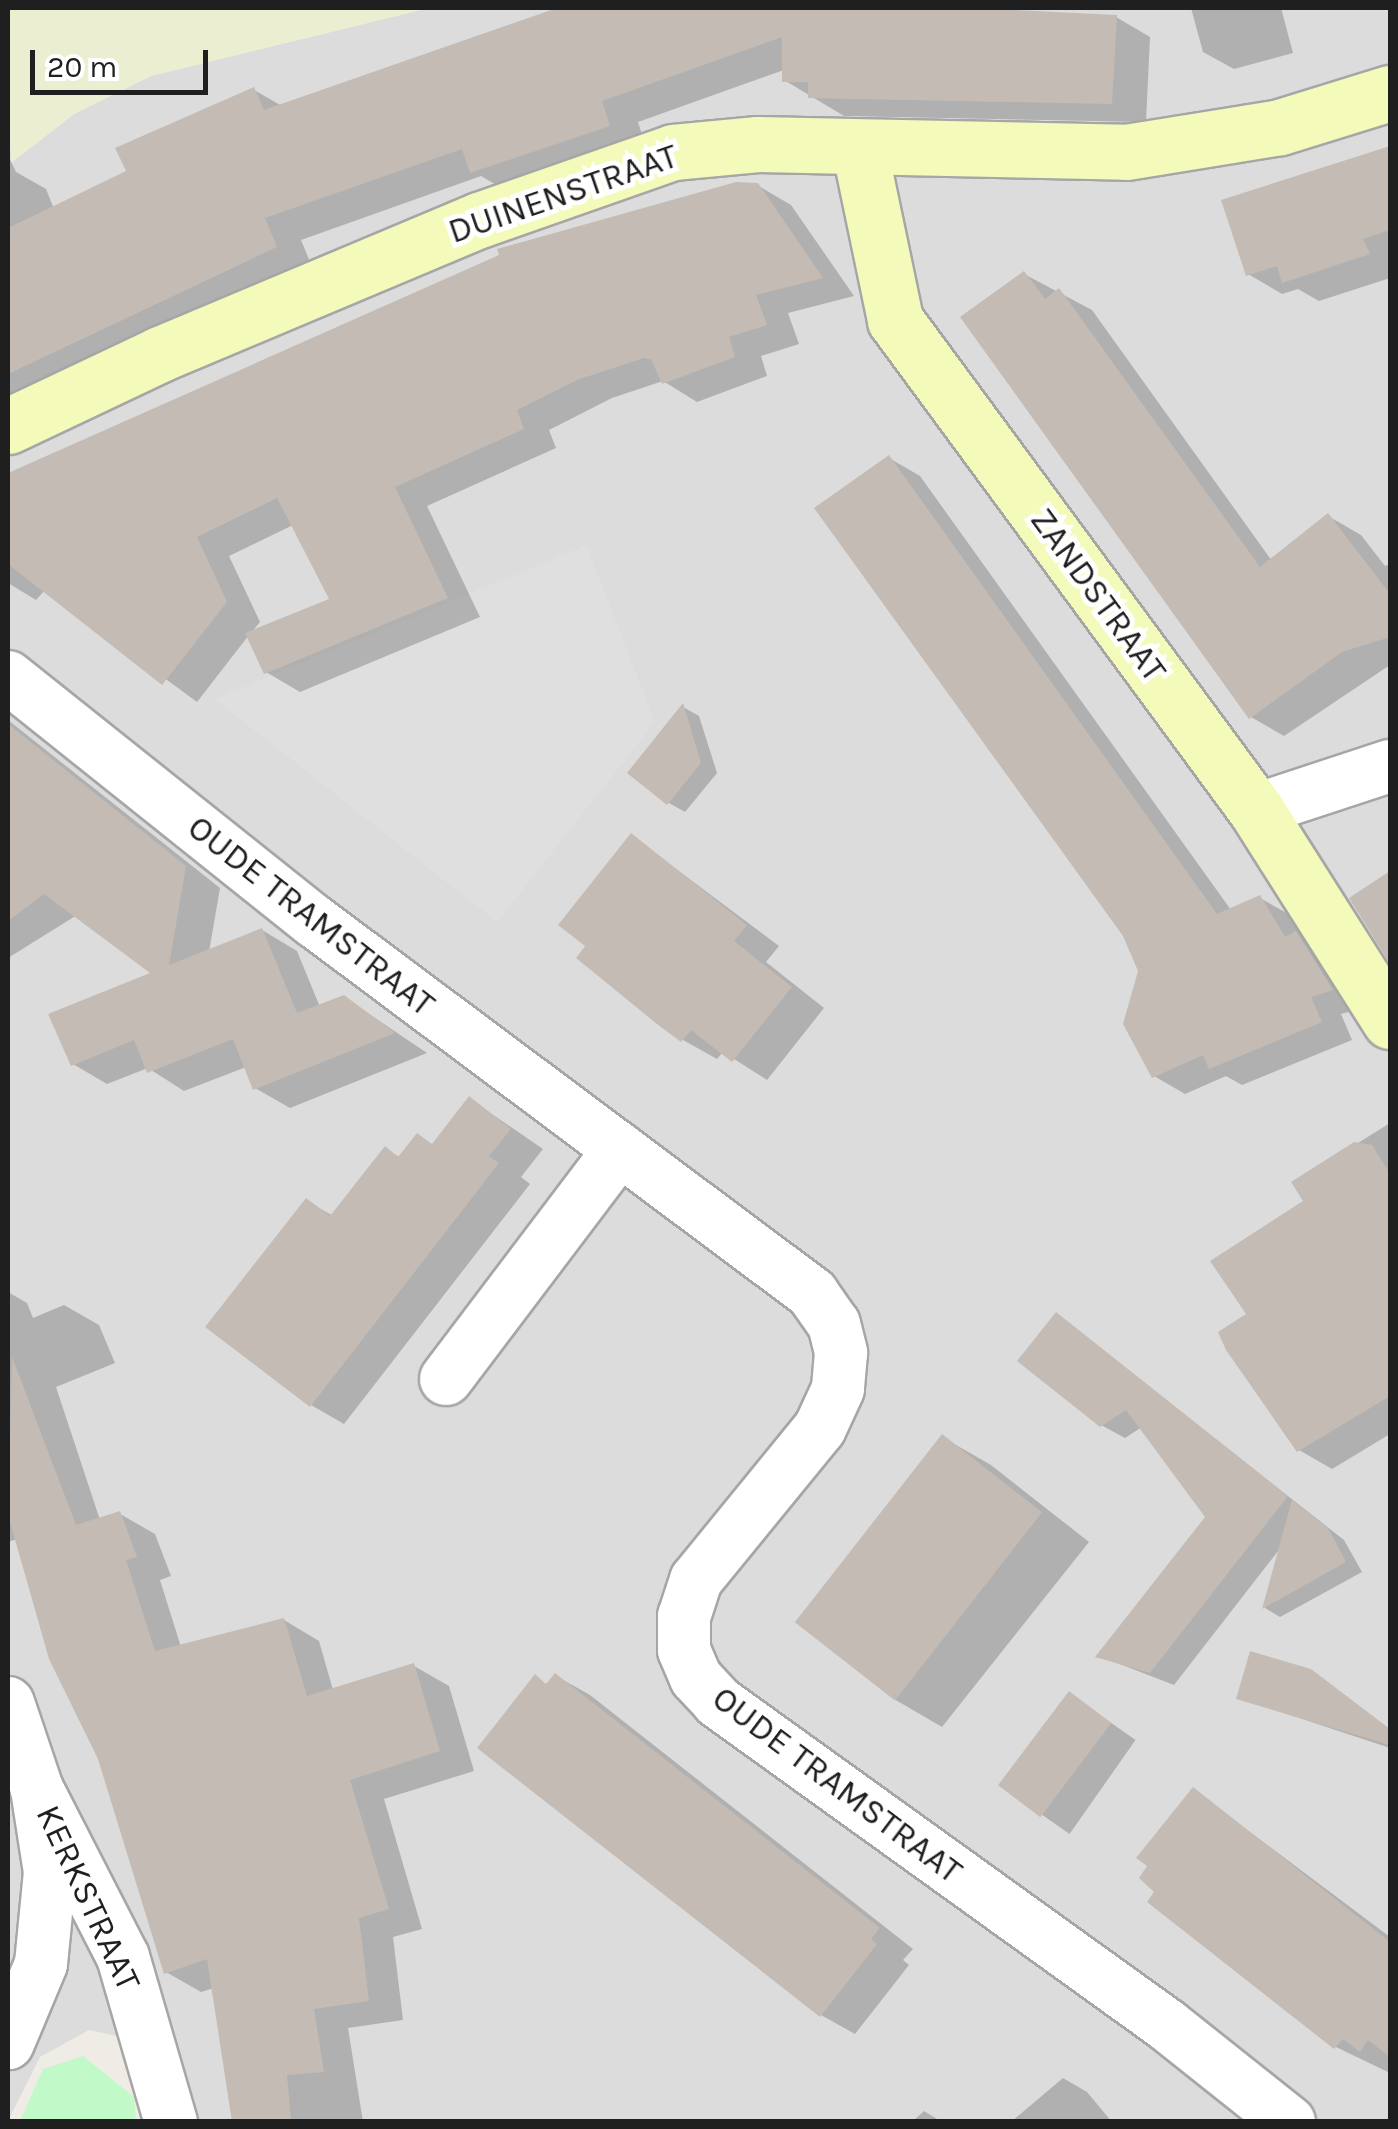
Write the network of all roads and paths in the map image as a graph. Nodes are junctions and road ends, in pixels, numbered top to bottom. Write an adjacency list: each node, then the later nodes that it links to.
1 (1390, 93): 2 (street, DUINENSTRAAT)
2 (859, 147): 3 (street, DUINENSTRAAT); 6 (street, ZANDSTRAAT)
3 (8, 426)
4 (8, 677): 8 (street, OUDE TRAMSTRAAT)
5 (1390, 766): 6 (street)
6 (1256, 810): 7 (street, ZANDSTRAAT)
7 (1390, 1021)
8 (620, 1149): 9 (street); 14 (street, OUDE TRAMSTRAAT)
9 (446, 1379)
10 (8, 1703): 11 (street)
11 (38, 1789): 12 (street); 13 (street, KERKSTRAAT)
12 (8, 2042)
13 (171, 2122)
14 (1289, 2122)

